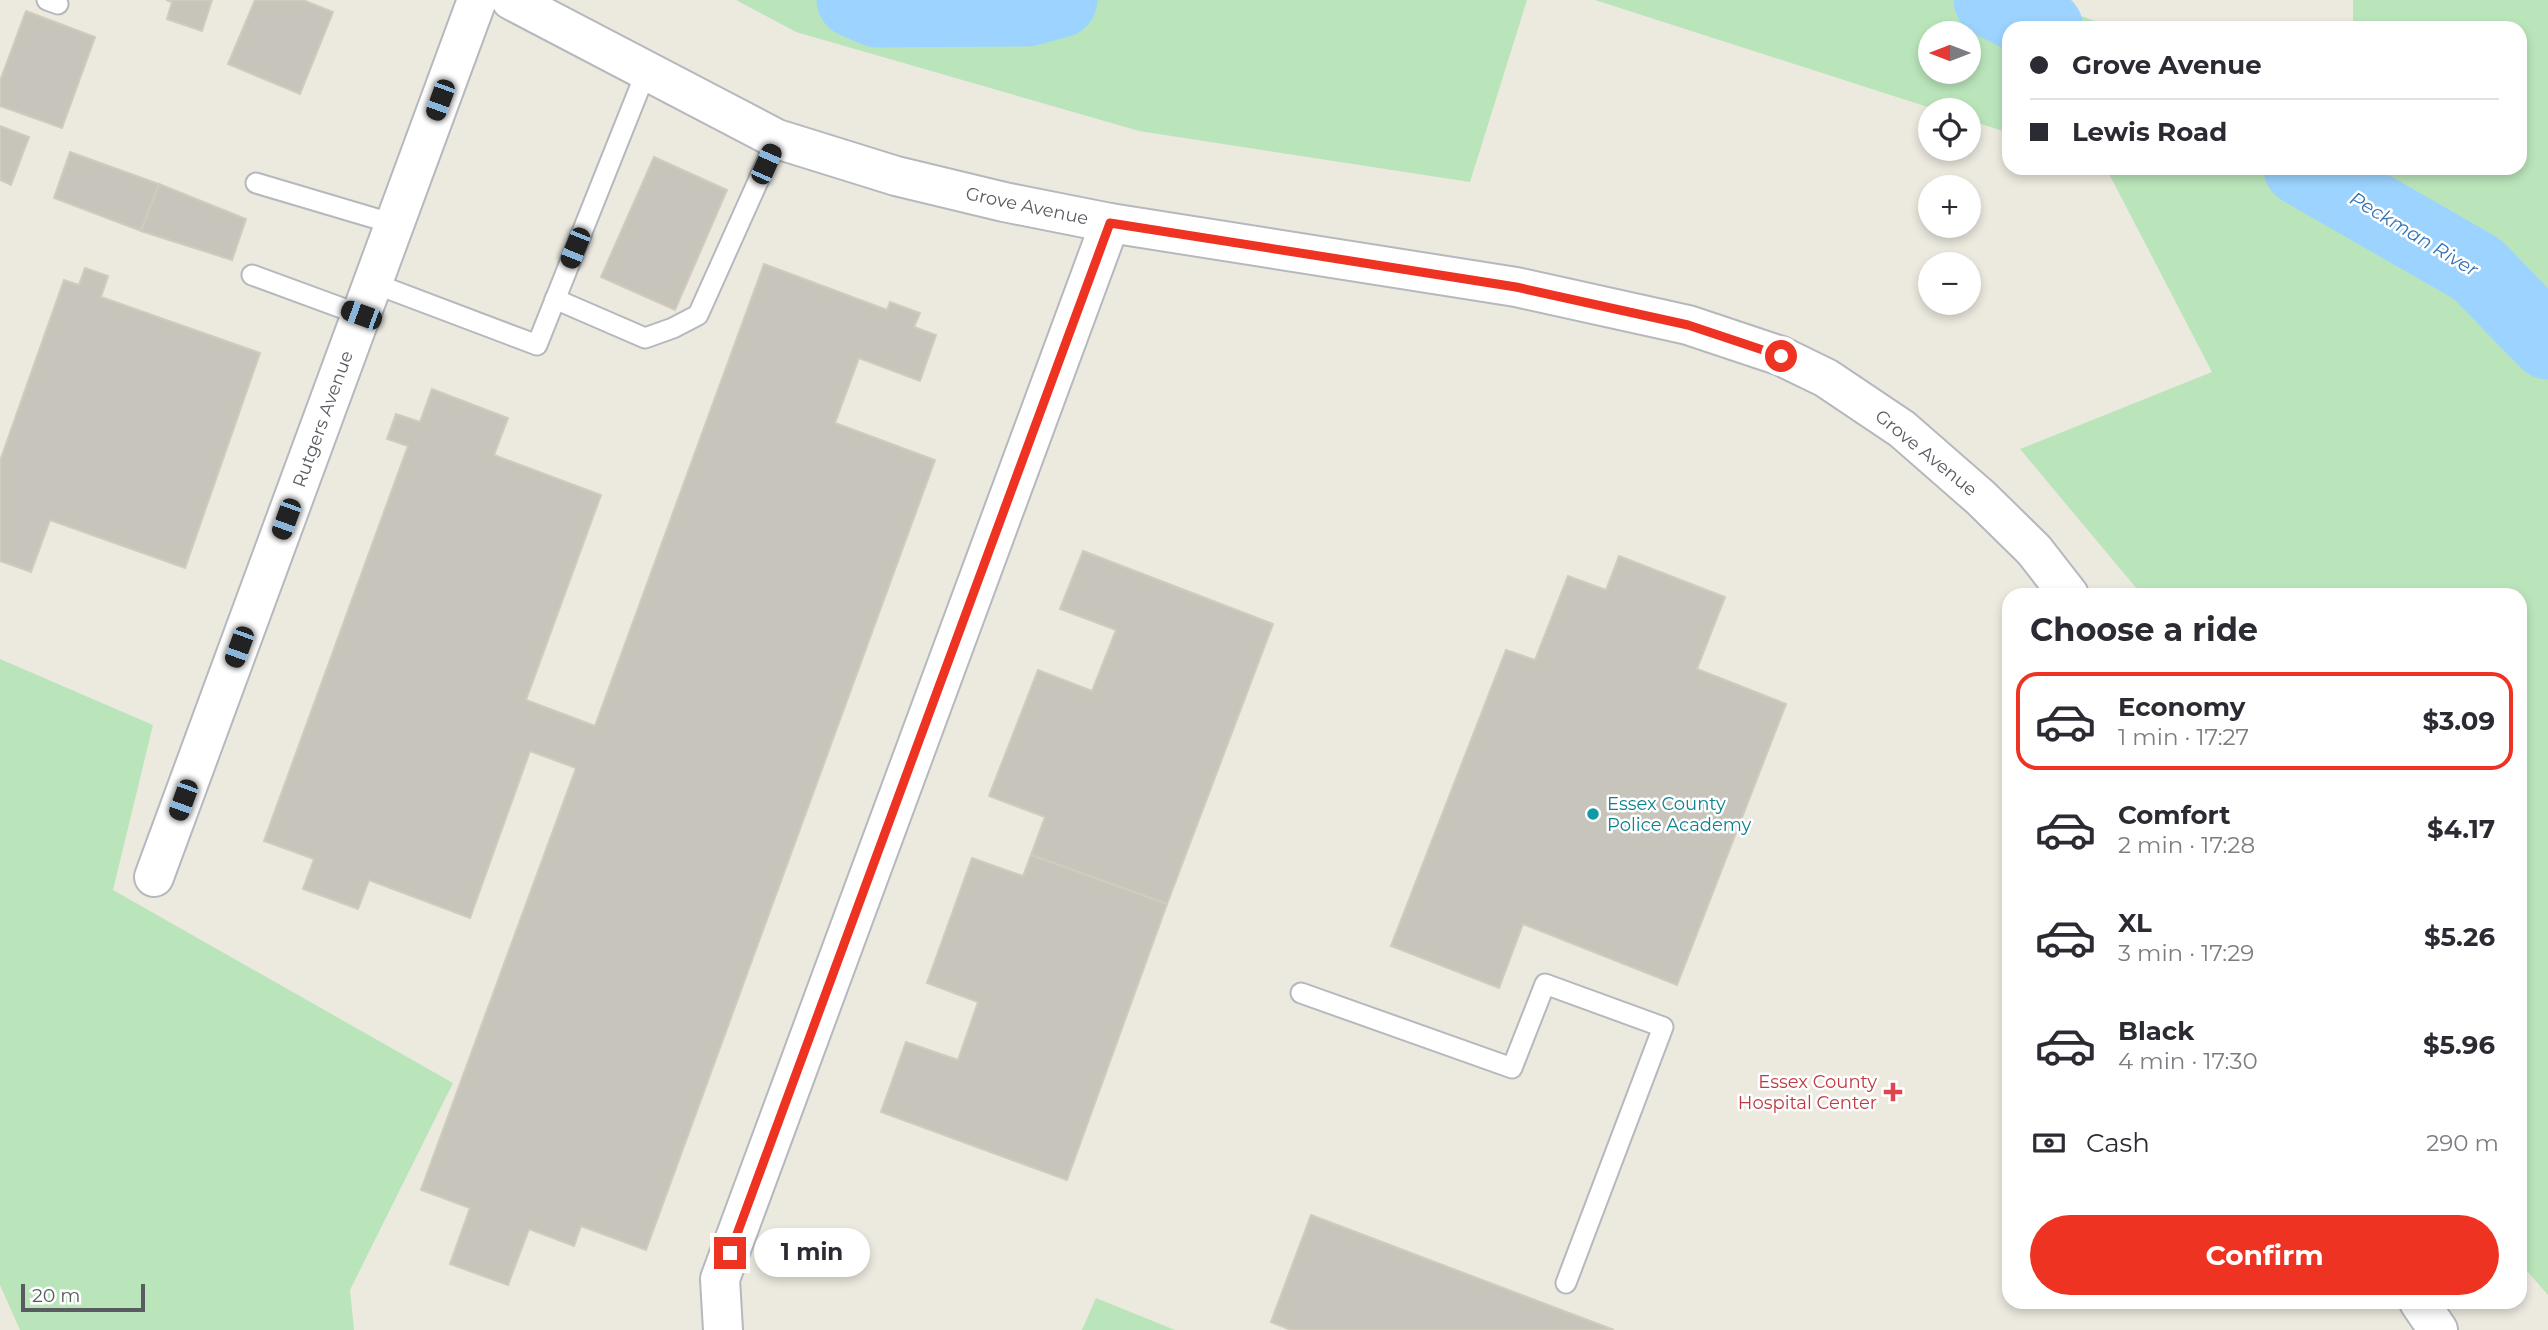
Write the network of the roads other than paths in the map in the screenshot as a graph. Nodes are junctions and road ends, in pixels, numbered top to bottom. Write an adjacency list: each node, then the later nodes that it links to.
1 (477, 0): 7 (street, Rutgers Avenue)
2 (512, 0): 3 (street, Grove Avenue)
3 (646, 72): 4 (street, Grove Avenue); 10 (lane)
4 (777, 139): 6 (street, Grove Avenue); 10 (lane)
5 (256, 183): 7 (lane)
6 (1110, 223): 11 (street, Grove Avenue); 16 (street)
7 (394, 225): 9 (street, Rutgers Avenue)
8 (252, 275): 9 (lane)
9 (367, 299): 10 (lane); 12 (street, Rutgers Avenue)
10 (555, 299)
11 (2063, 588)
12 (155, 877)
13 (1301, 993): 14 (lane)
14 (1566, 1283)
15 (2424, 1309): 17 (street)
16 (723, 1330)
17 (2438, 1330)

